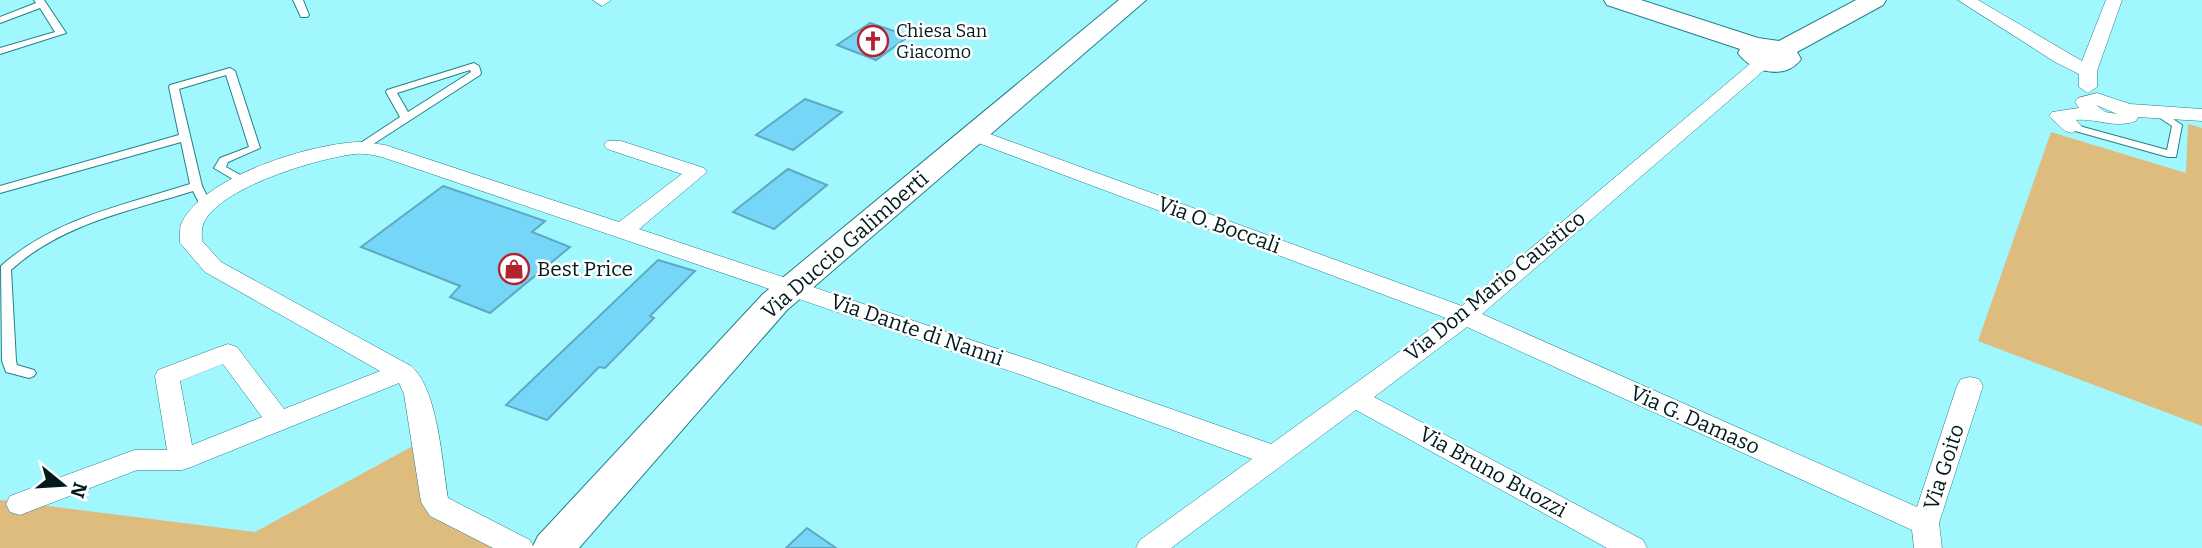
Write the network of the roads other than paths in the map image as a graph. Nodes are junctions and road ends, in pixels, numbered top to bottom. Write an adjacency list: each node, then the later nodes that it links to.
1 (298, 0): 9 (lane)
2 (1134, 0): 19 (street, Via Duccio Galimberti)
3 (1589, 0): 12 (street)
4 (1616, 0): 12 (street)
5 (1874, 0): 12 (street, Via Don Mario Caustico)
6 (1966, 0): 13 (street)
7 (2114, 0): 13 (street)
8 (40, 2): 10 (lane); 11 (lane)
9 (304, 15)
10 (0, 19)
11 (0, 51)
12 (1763, 53): 28 (street, Via Don Mario Caustico)
13 (2088, 71): 14 (street)
14 (2090, 106): 15 (street); 18 (street)
15 (2158, 112): 16 (street); 18 (lane)
16 (2202, 115)
17 (406, 118): 17 (lane, Via Dante di Nanni); 22 (lane, Via Dante di Nanni)
18 (2072, 127)
19 (972, 134): 27 (street, Via Duccio Galimberti); 28 (street, Via O. Boccali)
20 (185, 137): 23 (lane); 24 (lane); 25 (lane)
21 (614, 145): 26 (street)
22 (360, 148): 23 (street, Via Dante di Nanni); 26 (street, Via Dante di Nanni)
23 (245, 182): 25 (street, Via Dante di Nanni)
24 (0, 190)
25 (201, 196): 29 (street); 30 (lane, Via Dante di Nanni)
26 (622, 230): 27 (street, Via Dante di Nanni)
27 (792, 288): 34 (street, Via Dante di Nanni); 39 (street, Via Duccio Galimberti)
28 (1465, 316): 32 (street, Via Don Mario Caustico); 37 (street, Via G. Damaso)
29 (402, 372): 33 (street); 38 (street)
30 (29, 373)
31 (1970, 386): 37 (street, Via Goito)
32 (1353, 397): 34 (street, Via Don Mario Caustico); 41 (street, Via Bruno Buozzi)
33 (279, 421): 35 (street); 35 (street)
34 (1272, 456): 40 (street, Via Don Mario Caustico)
35 (182, 460): 36 (street)
36 (20, 504)
37 (1927, 536)
38 (520, 548)
39 (552, 548)
40 (1150, 548)
41 (1633, 548)

